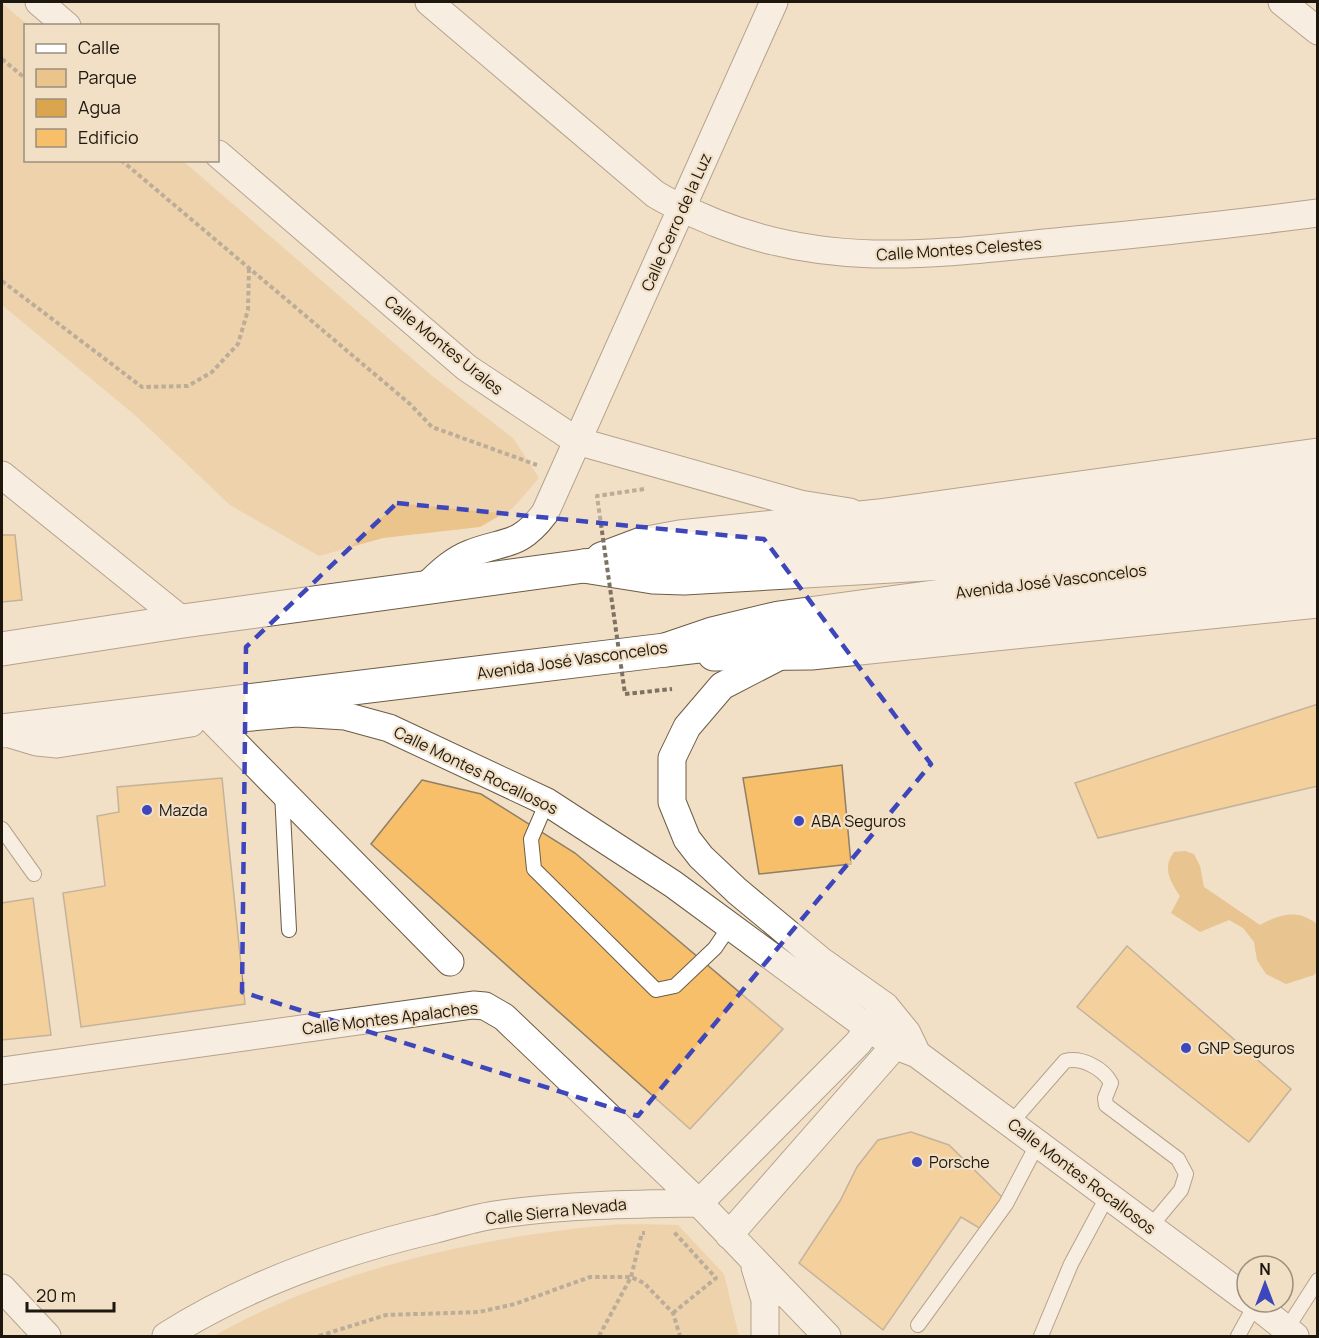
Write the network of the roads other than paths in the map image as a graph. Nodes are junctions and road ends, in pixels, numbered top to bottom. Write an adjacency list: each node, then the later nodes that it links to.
1 (39, 2): 5 (street)
2 (429, 2): 8 (street, Calle Montes Celestes)
3 (774, 2): 8 (street, Calle Cerro de la Luz)
4 (1282, 2): 6 (street)
5 (65, 24)
6 (1317, 31)
7 (219, 155): 10 (street, Calle Montes Urales)
8 (682, 209): 9 (street, Calle Montes Celestes); 10 (street, Calle Cerro de la Luz)
9 (1317, 213)
10 (577, 441): 15 (street, Calle Montes Urales); 19 (street, Calle Cerro de la Luz)
11 (1317, 455): 15 (main road)
12 (2, 475): 21 (street)
13 (1317, 482): 17 (main road)
14 (1317, 514): 17 (main road, Avenida José Vasconcelos)
15 (879, 516): 17 (main road)
16 (1317, 545): 23 (main road, Avenida José Vasconcelos)
17 (584, 566): 19 (main road, Avenida José Vasconcelos)
18 (1317, 573): 23 (main road)
19 (424, 588): 21 (main road, Avenida José Vasconcelos)
20 (1317, 601): 24 (main road)
21 (183, 621): 22 (main road, Avenida José Vasconcelos)
22 (2, 649)
23 (665, 650): 24 (main road); 26 (main road, Avenida José Vasconcelos)
24 (782, 655): 34 (street, Calle Montes Rocallosos)
25 (212, 720): 26 (street, Calle Montes Rocallosos); 27 (street); 28 (street, Calle Montes Rocallosos)
26 (2, 731)
27 (282, 791): 32 (lane); 33 (street)
28 (547, 802): 31 (street, Calle Montes Rocallosos); 31 (lane)
29 (2, 829): 30 (lane)
30 (34, 874)
31 (730, 926): 34 (street, Calle Montes Rocallosos)
32 (289, 930)
33 (450, 962)
34 (878, 1018): 35 (street, Calle Montes Rocallosos); 40 (street)
35 (907, 1044): 37 (street, Calle Montes Rocallosos); 42 (street)
36 (2, 1071): 40 (street, Calle Montes Apalaches)
37 (1011, 1123): 38 (street, Calle Montes Rocallosos); 41 (lane)
38 (1038, 1143): 39 (street, Calle Montes Rocallosos); 49 (lane)
39 (1108, 1195): 41 (street, Calle Montes Rocallosos); 55 (lane)
40 (699, 1203): 42 (street, Calle Montes Apalaches); 52 (street, Calle Sierra Nevada)
41 (1150, 1227): 46 (street, Calle Montes Rocallosos)
42 (729, 1235): 43 (street, Calle Montes Apalaches)
43 (753, 1262): 53 (street); 54 (street, Calle Montes Apalaches)
44 (1317, 1280): 50 (lane)
45 (2, 1288): 51 (street)
46 (1235, 1290)
47 (1246, 1314): 56 (lane)
48 (1266, 1314): 50 (street, Calle Montes Rocallosos)
49 (918, 1325)
50 (1291, 1333)
51 (47, 1336)
52 (166, 1336)
53 (765, 1336)
54 (827, 1336)
55 (1041, 1336)
56 (1238, 1336)

